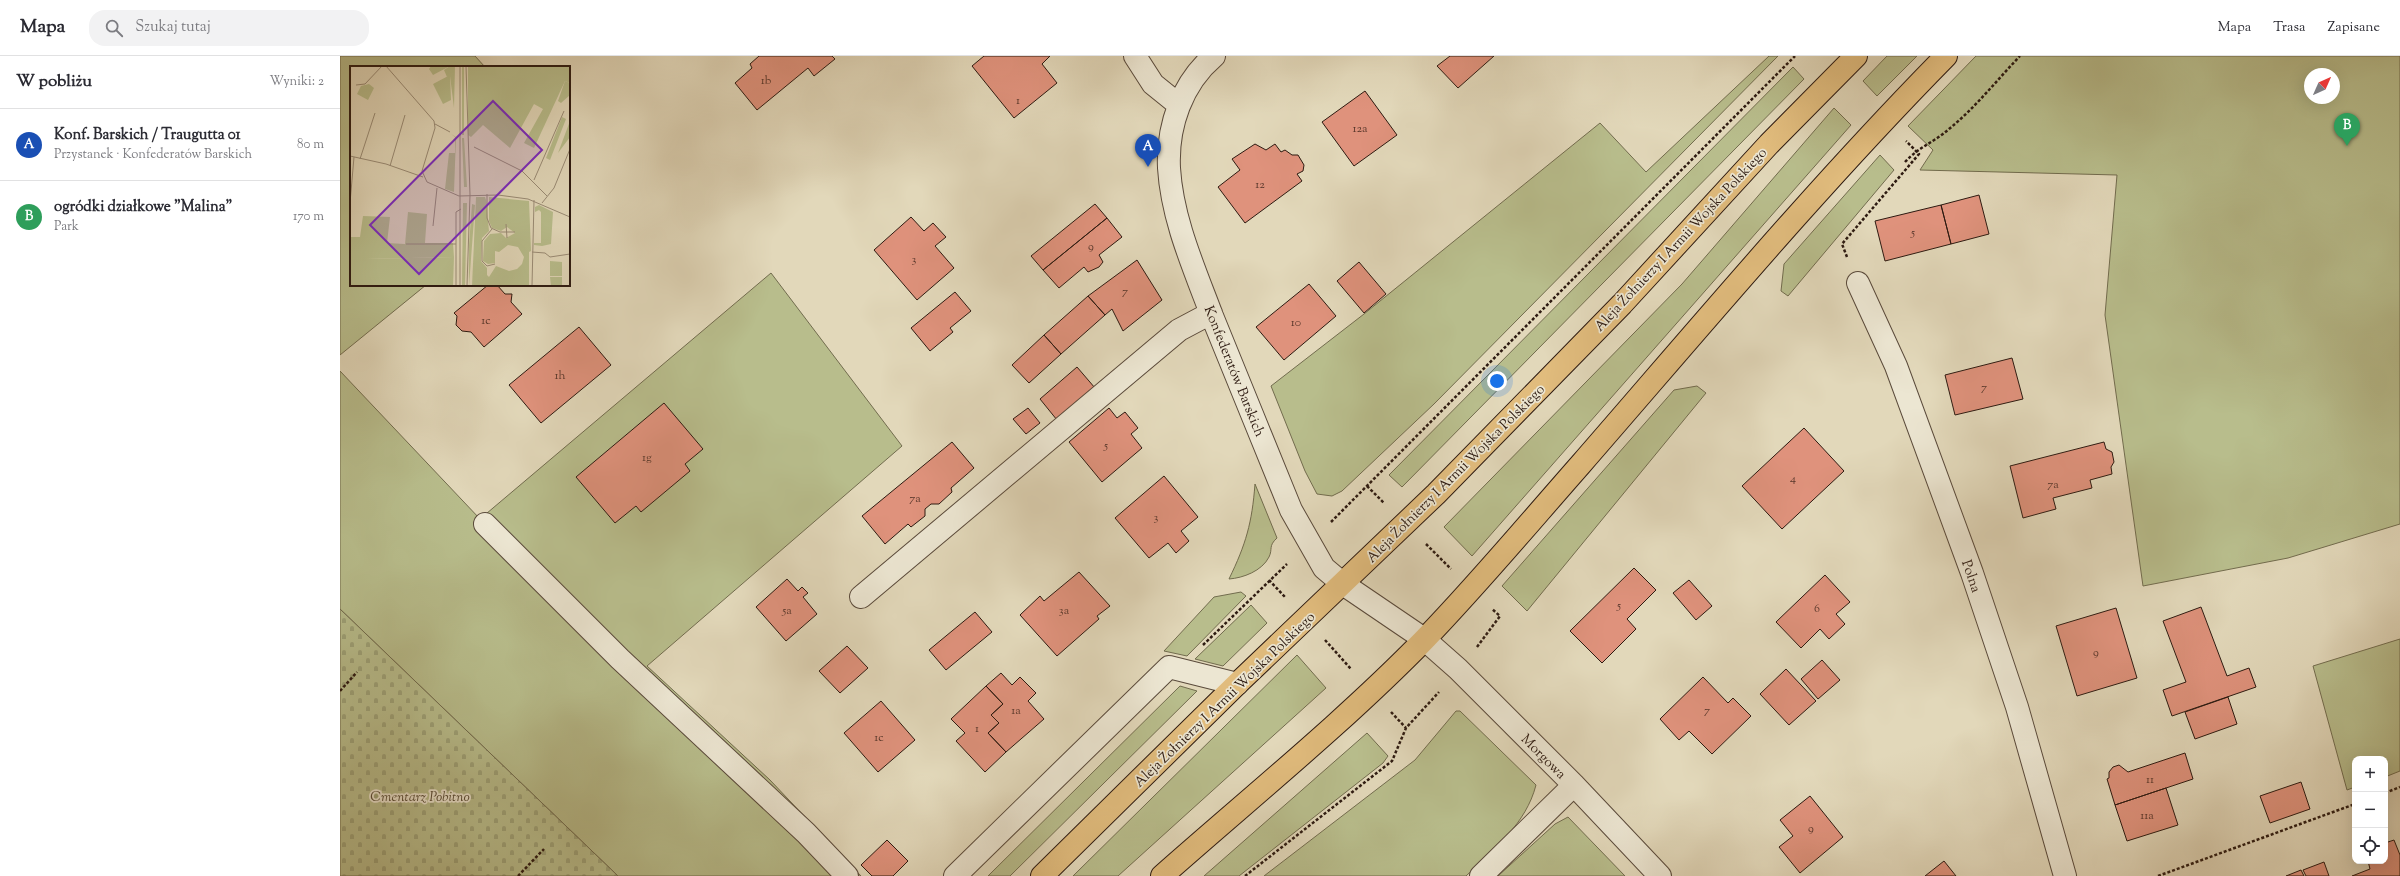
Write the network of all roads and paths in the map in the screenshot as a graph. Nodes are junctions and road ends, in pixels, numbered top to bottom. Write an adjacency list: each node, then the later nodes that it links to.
1 (1135, 56): 7 (street)
2 (1214, 56): 7 (street, Konfederatów Barskich)
3 (1795, 56): 12 (path)
4 (1856, 56): 12 (main road, Aleja Żołnierzy I Armii Wojska Polskiego)
5 (1946, 56): 14 (main road)
6 (2020, 56): 8 (path)
7 (1179, 105): 10 (street, Konfederatów Barskich)
8 (1905, 162)
9 (1858, 283): 39 (street, Polna)
10 (1211, 313): 13 (street, Konfederatów Barskich); 15 (street)
11 (485, 524): 32 (street)
12 (1406, 524): 13 (main road, Aleja Żołnierzy I Armii Wojska Polskiego); 14 (path)
13 (1344, 584): 16 (main road, Aleja Żołnierzy I Armii Wojska Polskiego); 17 (street, Konfederatów Barskich)
14 (1471, 589): 17 (main road); 18 (path)
15 (861, 597)
16 (1306, 620): 19 (path); 21 (main road, Aleja Żołnierzy I Armii Wojska Polskiego); 24 (path)
17 (1424, 640): 24 (main road); 26 (street, Morgowa)
18 (1473, 653)
19 (1169, 667): 21 (street); 33 (street)
20 (357, 672): 23 (path)
21 (1237, 684): 34 (main road, Aleja Żołnierzy I Armii Wojska Polskiego)
22 (1441, 689): 25 (path)
23 (340, 691)
24 (1371, 691): 25 (path); 35 (main road)
25 (1406, 728): 36 (path)
26 (1574, 785): 37 (street); 38 (street, Morgowa)
27 (2400, 788): 28 (path)
28 (2388, 792)
29 (2352, 805): 40 (path)
30 (544, 848): 31 (path)
31 (518, 876)
32 (847, 876)
33 (955, 876)
34 (1042, 876)
35 (1162, 876)
36 (1245, 876)
37 (1481, 876)
38 (1660, 876)
39 (2065, 876)
40 (2158, 876)

